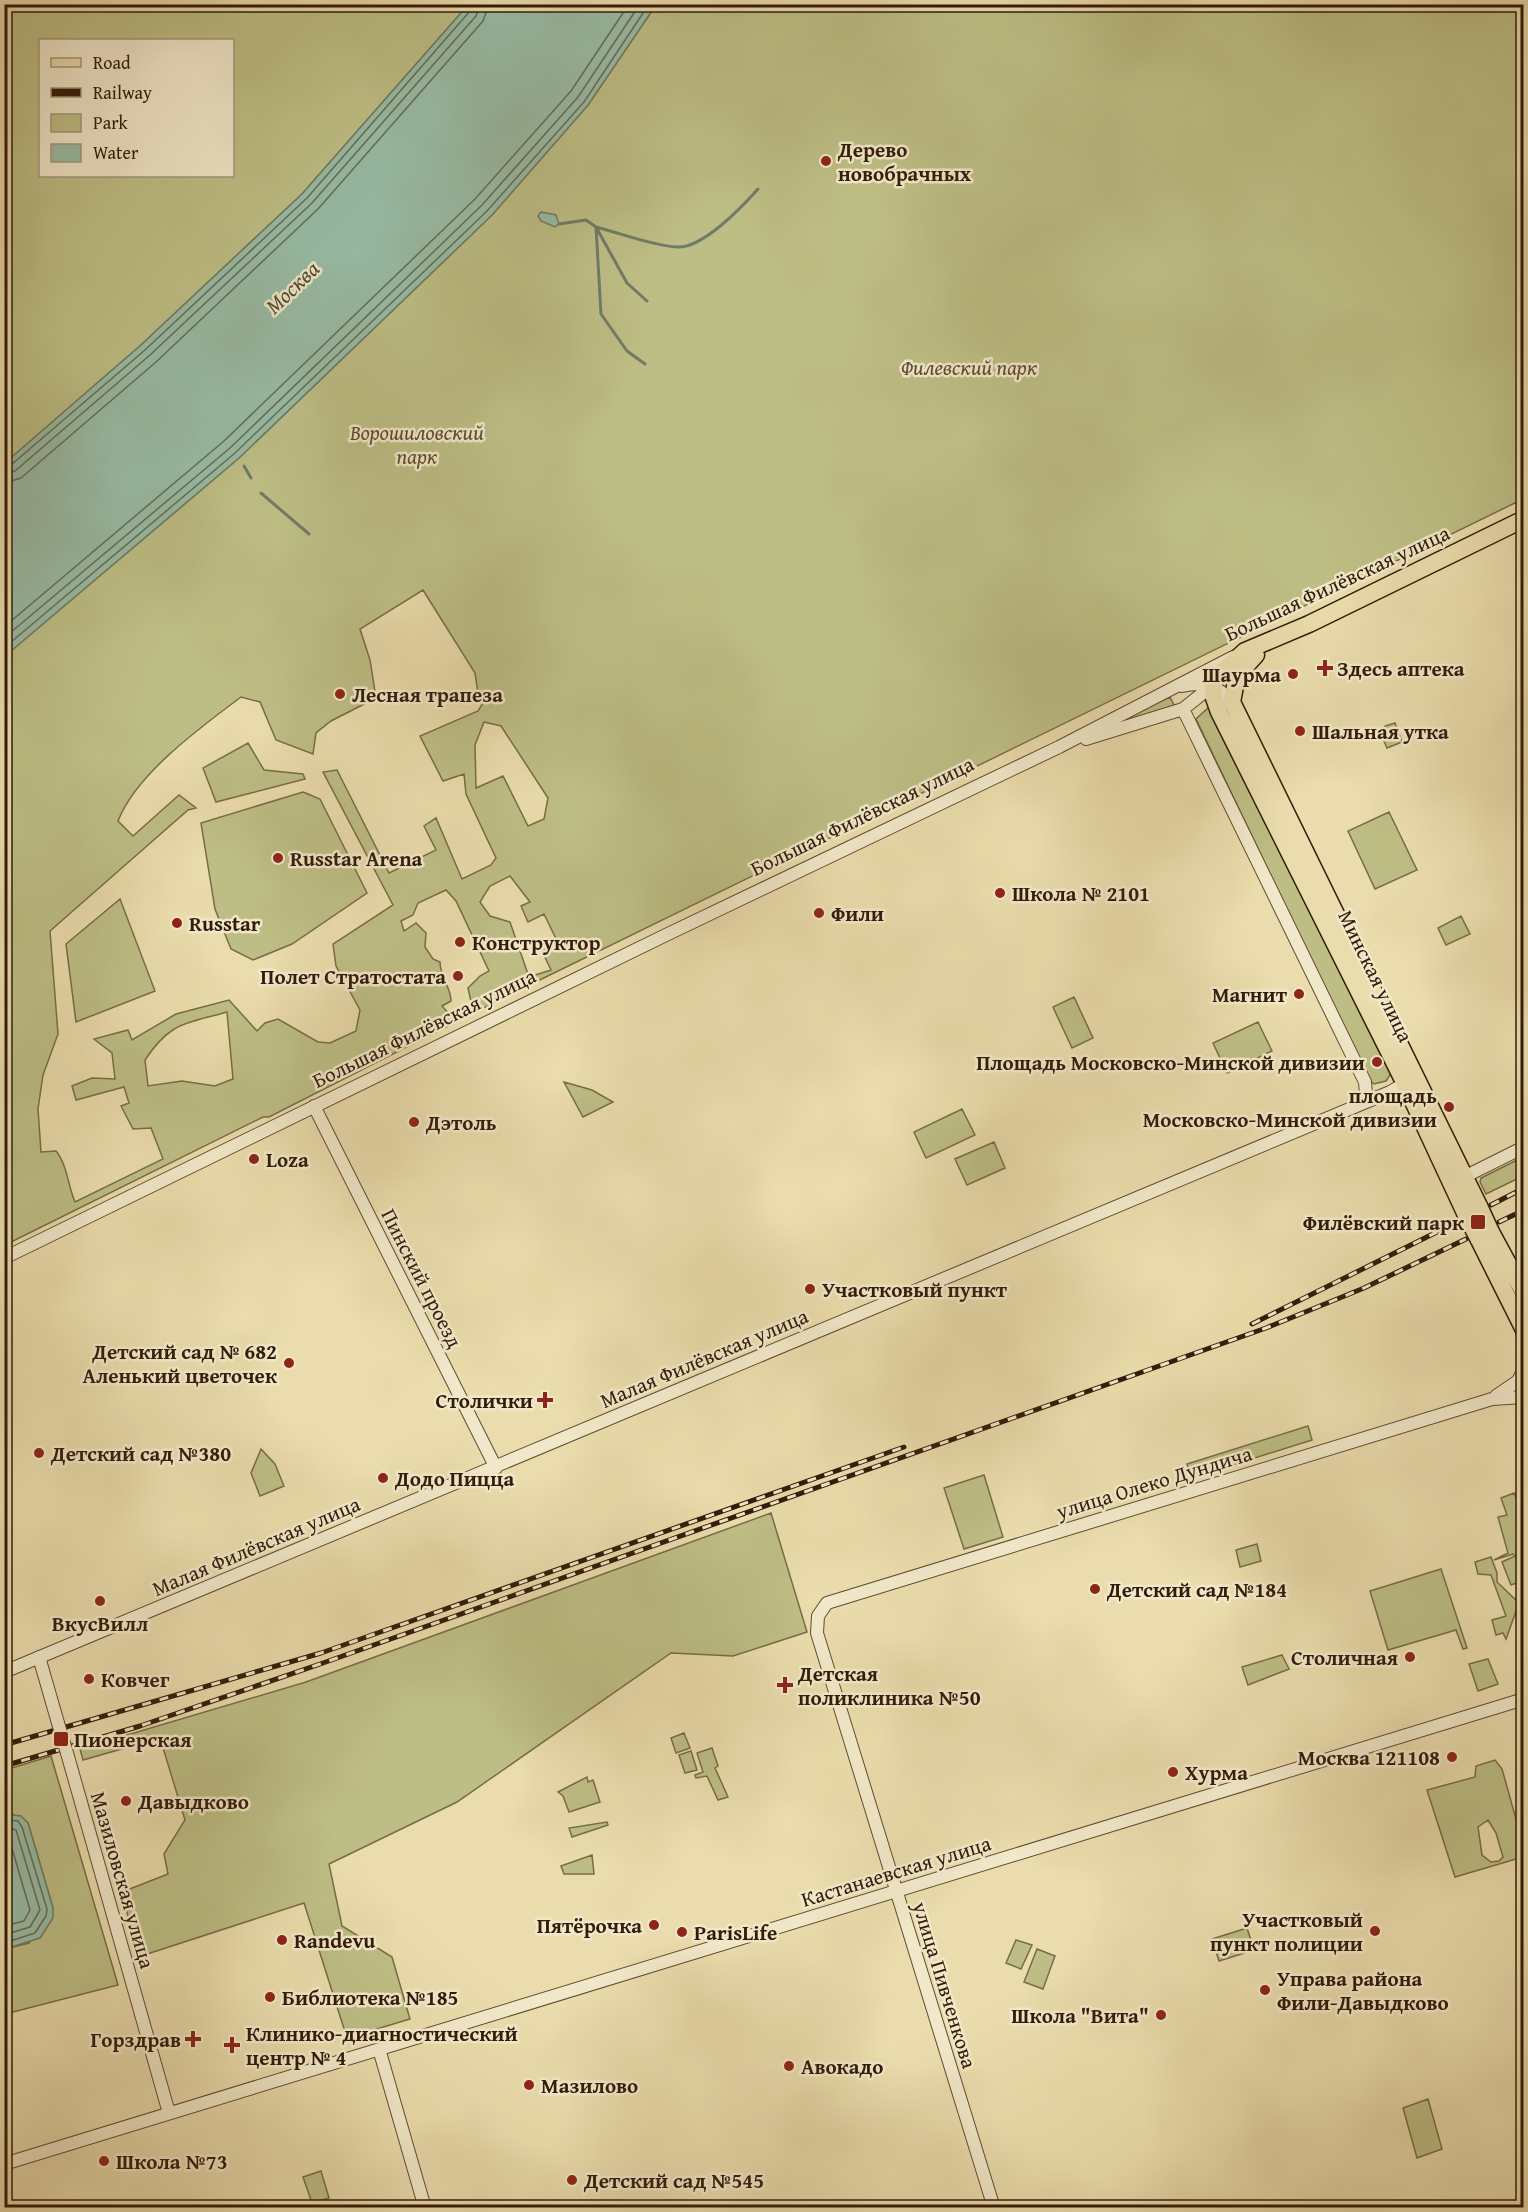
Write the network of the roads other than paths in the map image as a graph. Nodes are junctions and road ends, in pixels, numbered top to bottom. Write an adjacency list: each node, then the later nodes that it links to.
1 (1524, 519): 2 (main road, Большая Филёвская улица)
2 (1243, 659): 3 (main road); 4 (street, Большая Филёвская улица); 6 (main road)
3 (1212, 686): 4 (street, Большая Филёвская улица); 5 (street, Большая Филёвская улица); 6 (main road, Минская улица)
4 (1169, 688): 7 (street, Большая Филёвская улица)
5 (1188, 704): 6 (street); 7 (street, Большая Филёвская улица); 9 (street)
6 (1225, 707): 8 (main road, Минская улица)
7 (1059, 747): 10 (street, Большая Филёвская улица)
8 (1411, 1080): 9 (street, Малая Филёвская улица); 12 (main road, Минская улица)
9 (1359, 1104): 21 (street, Малая Филёвская улица)
10 (314, 1106): 14 (street, Большая Филёвская улица); 21 (street, Пинский проезд)
11 (1524, 1147): 12 (street)
12 (1458, 1180): 13 (main road, Минская улица, bridge)
13 (1485, 1235): 15 (main road, Минская улица); 16 (main road, Минская улица)
14 (4, 1258)
15 (1524, 1293)
16 (1522, 1327): 17 (street)
17 (1524, 1344)
18 (1524, 1369): 20 (street, улица Олеко Дундича)
19 (1524, 1397): 20 (street, улица Олеко Дундича)
20 (1492, 1399): 22 (street, улица Олеко Дундича)
21 (496, 1468): 23 (street, Малая Филёвская улица)
22 (828, 1603): 26 (street, улица Пивченкова)
23 (39, 1658): 24 (street, Малая Филёвская улица); 28 (street, Мазиловская улица, bridge)
24 (4, 1672)
25 (1524, 1699): 26 (street, Кастанаевская улица)
26 (896, 1891): 27 (street, Кастанаевская улица); 31 (street, улица Пивченкова)
27 (379, 2049): 28 (street, Кастанаевская улица); 30 (street)
28 (169, 2113): 29 (street, Кастанаевская улица)
29 (4, 2164)
30 (425, 2208)
31 (994, 2208)

